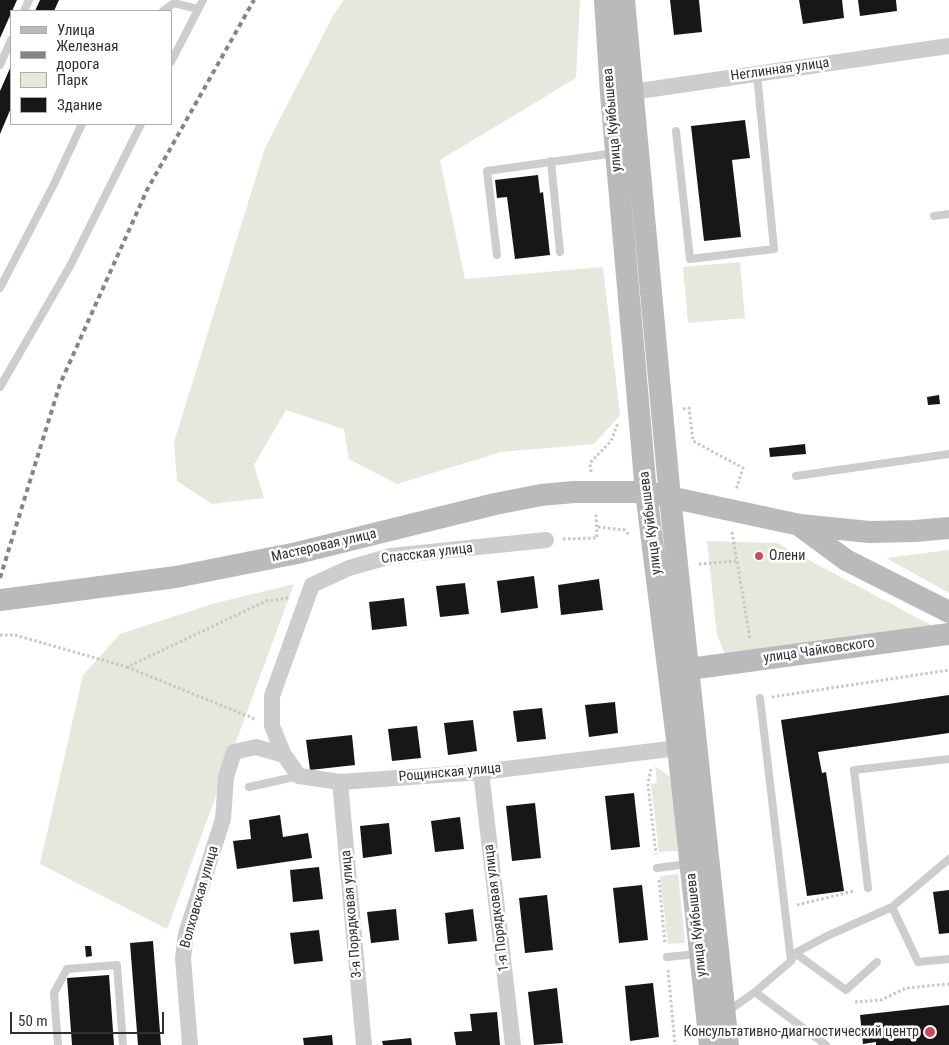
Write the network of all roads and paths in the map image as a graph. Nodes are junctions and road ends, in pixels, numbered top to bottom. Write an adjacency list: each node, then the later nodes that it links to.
1 (203, 0): 4 (lane)
2 (605, 0): 11 (main road, улица Куйбышева)
3 (624, 0): 11 (main road, улица Куйбышева)
4 (198, 9): 5 (lane); 8 (lane)
5 (164, 10)
6 (10, 42): 9 (lane)
7 (949, 46): 10 (street, Неглинная улица)
8 (172, 60)
9 (0, 65)
10 (757, 74): 11 (street, Неглинная улица); 14 (lane)
11 (621, 93): 15 (main road, улица Куйбышева); 26 (main road, улица Куйбышева)
12 (82, 125): 21 (lane)
13 (140, 125): 22 (lane)
14 (676, 131)
15 (616, 153): 16 (lane); 25 (main road, улица Куйбышева)
16 (551, 161): 19 (lane); 20 (lane)
17 (949, 214): 18 (lane)
18 (934, 216)
19 (560, 252)
20 (497, 255)
21 (0, 288)
22 (0, 387)
23 (949, 454): 24 (lane)
24 (796, 476)
25 (646, 492): 26 (main road); 34 (main road, Мастеровая улица); 43 (main road, улица Куйбышева)
26 (670, 498): 27 (main road); 39 (main road, улица Куйбышева)
27 (800, 525): 29 (main road); 35 (main road)
28 (598, 527): 30 (path)
29 (949, 528)
30 (630, 536)
31 (597, 538): 32 (path)
32 (546, 540): 33 (street, Спасская улица)
33 (308, 595): 38 (path); 42 (street, Спасская улица)
34 (0, 600)
35 (949, 612)
36 (949, 634): 39 (main road, улица Чайковского)
37 (0, 636): 38 (path)
38 (127, 667): 42 (path)
39 (689, 669): 66 (main road, улица Куйбышева)
40 (949, 670): 41 (path)
41 (760, 698): 56 (lane)
42 (272, 726): 45 (street, Спасская улица)
43 (678, 748): 44 (street, Рощинская улица); 52 (main road, улица Куйбышева)
44 (654, 751): 47 (street, Рощинская улица); 53 (path)
45 (284, 755): 48 (street); 69 (street, Волховская улица)
46 (949, 759): 54 (lane)
47 (481, 772): 49 (street, Рощинская улица); 71 (street, 1-я Порядковая улица)
48 (299, 776): 49 (street, Рощинская улица); 50 (lane)
49 (340, 782): 70 (street, 3-я Порядковая улица)
50 (250, 788)
51 (949, 859): 55 (lane)
52 (690, 864): 53 (lane); 58 (main road, улица Куйбышева)
53 (658, 868): 59 (path)
54 (868, 888): 56 (path)
55 (892, 907): 57 (lane); 60 (lane)
56 (785, 909): 61 (lane)
57 (796, 953): 61 (lane); 62 (lane)
58 (700, 954): 59 (lane); 73 (main road, улица Куйбышева)
59 (667, 957): 72 (path)
60 (949, 959)
61 (791, 961): 64 (lane)
62 (878, 962)
63 (949, 984): 65 (path)
64 (755, 992): 66 (lane); 75 (lane)
65 (854, 1002)
66 (725, 1014): 74 (main road, улица Куйбышева)
67 (58, 1045): 68 (lane)
68 (123, 1045)
69 (190, 1045)
70 (364, 1045)
71 (513, 1045)
72 (675, 1045)
73 (710, 1045)
74 (728, 1045)
75 (826, 1045)

